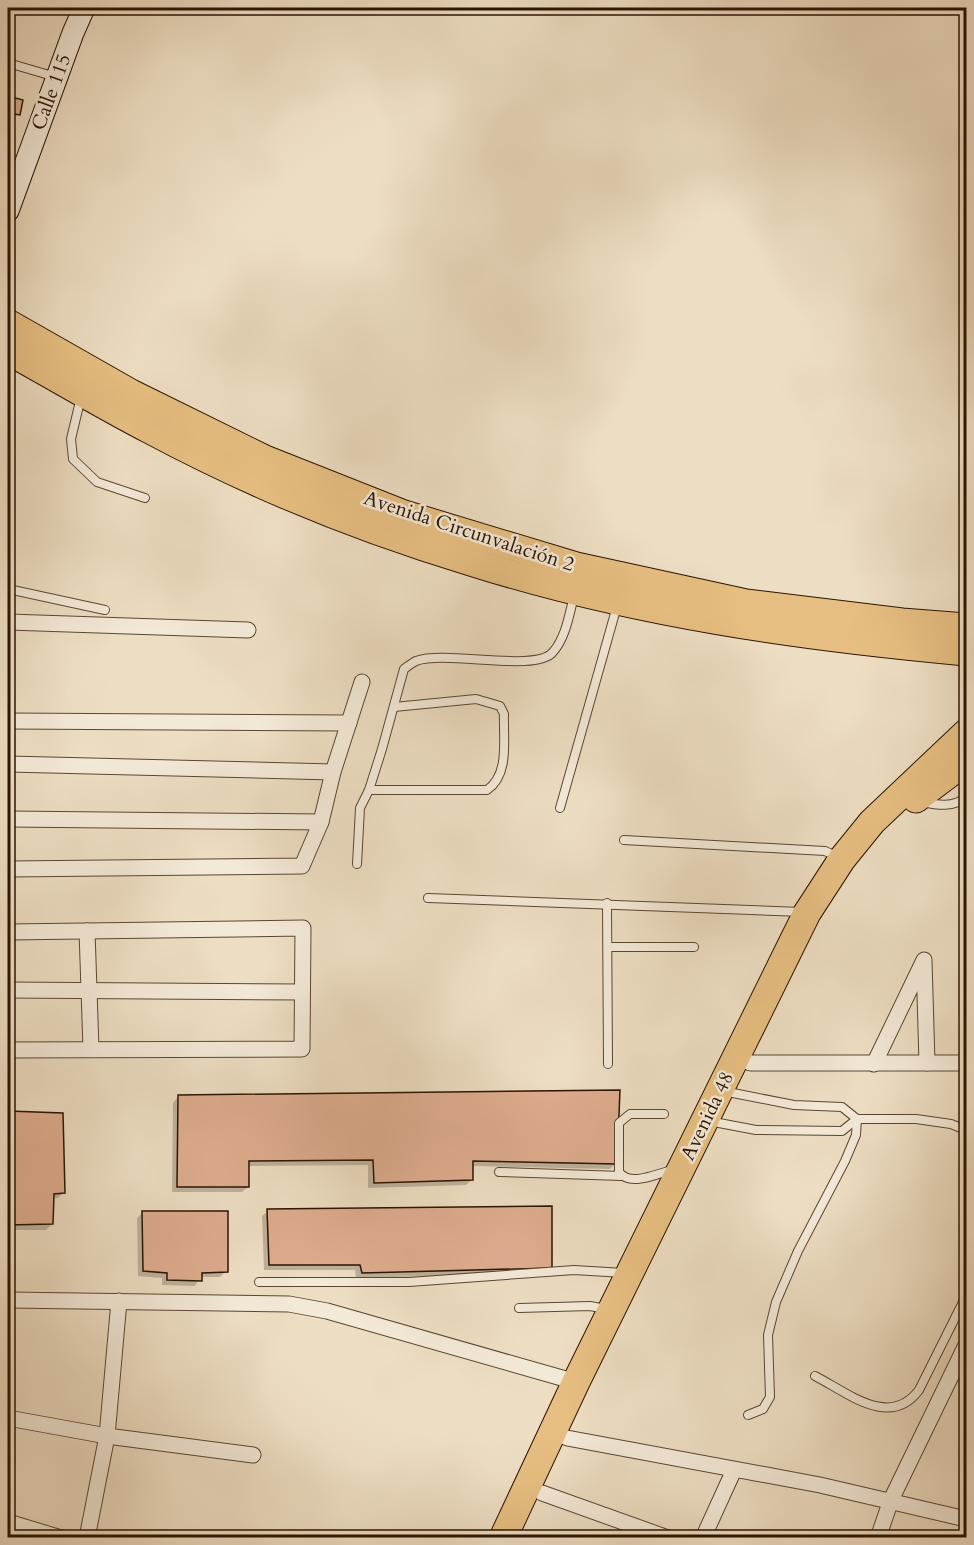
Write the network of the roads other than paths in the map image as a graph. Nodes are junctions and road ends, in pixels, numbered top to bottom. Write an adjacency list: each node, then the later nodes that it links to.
1 (84, 8): 3 (main road, Calle 115)
2 (8, 63): 3 (lane)
3 (58, 77): 4 (main road, Calle 115)
4 (8, 211)
5 (8, 323): 14 (highway, Avenida Circunvalación 2)
6 (8, 351): 7 (highway, Avenida Circunvalación 2)
7 (82, 392): 8 (lane); 10 (highway, Avenida Circunvalación 2)
8 (145, 498)
9 (8, 589): 12 (lane)
10 (576, 591): 11 (highway, Avenida Circunvalación 2); 18 (lane)
11 (619, 602): 16 (highway, Avenida Circunvalación 2); 28 (lane)
12 (105, 610)
13 (8, 622): 15 (street)
14 (966, 627)
15 (248, 630)
16 (966, 652)
17 (362, 682): 20 (street)
18 (394, 707): 25 (lane); 25 (lane)
19 (8, 721): 20 (street)
20 (349, 723): 24 (street)
21 (966, 733): 32 (highway, Avenida 48)
22 (966, 761): 27 (highway, Avenida 48)
23 (8, 764): 24 (street)
24 (333, 772): 30 (street)
25 (369, 790): 33 (lane)
26 (966, 797): 27 (lane)
27 (915, 801): 47 (highway, Avenida 48)
28 (561, 808)
29 (8, 819): 30 (street)
30 (321, 822): 34 (street)
31 (624, 840): 32 (lane)
32 (842, 859): 37 (highway, Avenida 48)
33 (357, 864)
34 (8, 869)
35 (428, 898): 36 (lane)
36 (607, 903): 37 (lane); 40 (lane)
37 (807, 913): 57 (highway, Avenida 48)
38 (8, 932): 39 (street)
39 (87, 932): 42 (street); 44 (street)
40 (609, 947): 41 (lane); 50 (lane)
41 (694, 947)
42 (90, 989): 43 (street); 44 (street); 45 (street)
43 (8, 990)
44 (302, 992): 45 (street)
45 (91, 1049): 46 (street)
46 (8, 1050)
47 (750, 1063): 51 (street); 52 (highway, Avenida 48)
48 (927, 1063): 49 (street); 51 (street); 51 (street)
49 (966, 1063)
50 (609, 1064)
51 (874, 1064)
52 (733, 1093): 54 (lane); 55 (highway, Avenida 48)
53 (664, 1114): 59 (lane)
54 (857, 1119): 55 (lane); 56 (lane); 70 (lane)
55 (719, 1123): 73 (highway, Avenida 48)
56 (966, 1130)
57 (682, 1168): 59 (lane); 60 (highway, Avenida 48)
58 (499, 1172): 59 (lane)
59 (622, 1176)
60 (631, 1274): 61 (lane); 66 (highway, Avenida 48)
61 (259, 1282)
62 (966, 1296): 68 (lane)
63 (8, 1300): 64 (street)
64 (119, 1301): 69 (street); 72 (street)
65 (519, 1308): 66 (lane)
66 (613, 1311): 69 (highway, Avenida 48)
67 (966, 1345): 77 (street)
68 (815, 1376)
69 (576, 1382): 83 (highway, Avenida 48)
70 (748, 1415)
71 (8, 1418): 72 (street)
72 (106, 1436): 74 (street); 82 (street)
73 (567, 1438): 75 (street); 76 (highway, Avenida 48)
74 (253, 1455)
75 (734, 1470): 77 (street); 86 (street)
76 (542, 1493): 80 (street); 84 (highway, Avenida 48)
77 (891, 1500): 78 (street); 87 (street)
78 (966, 1519)
79 (8, 1522): 81 (street)
80 (635, 1531): 85 (street)
81 (61, 1538)
82 (87, 1538)
83 (503, 1538)
84 (520, 1538)
85 (668, 1538)
86 (703, 1538)
87 (878, 1538)

